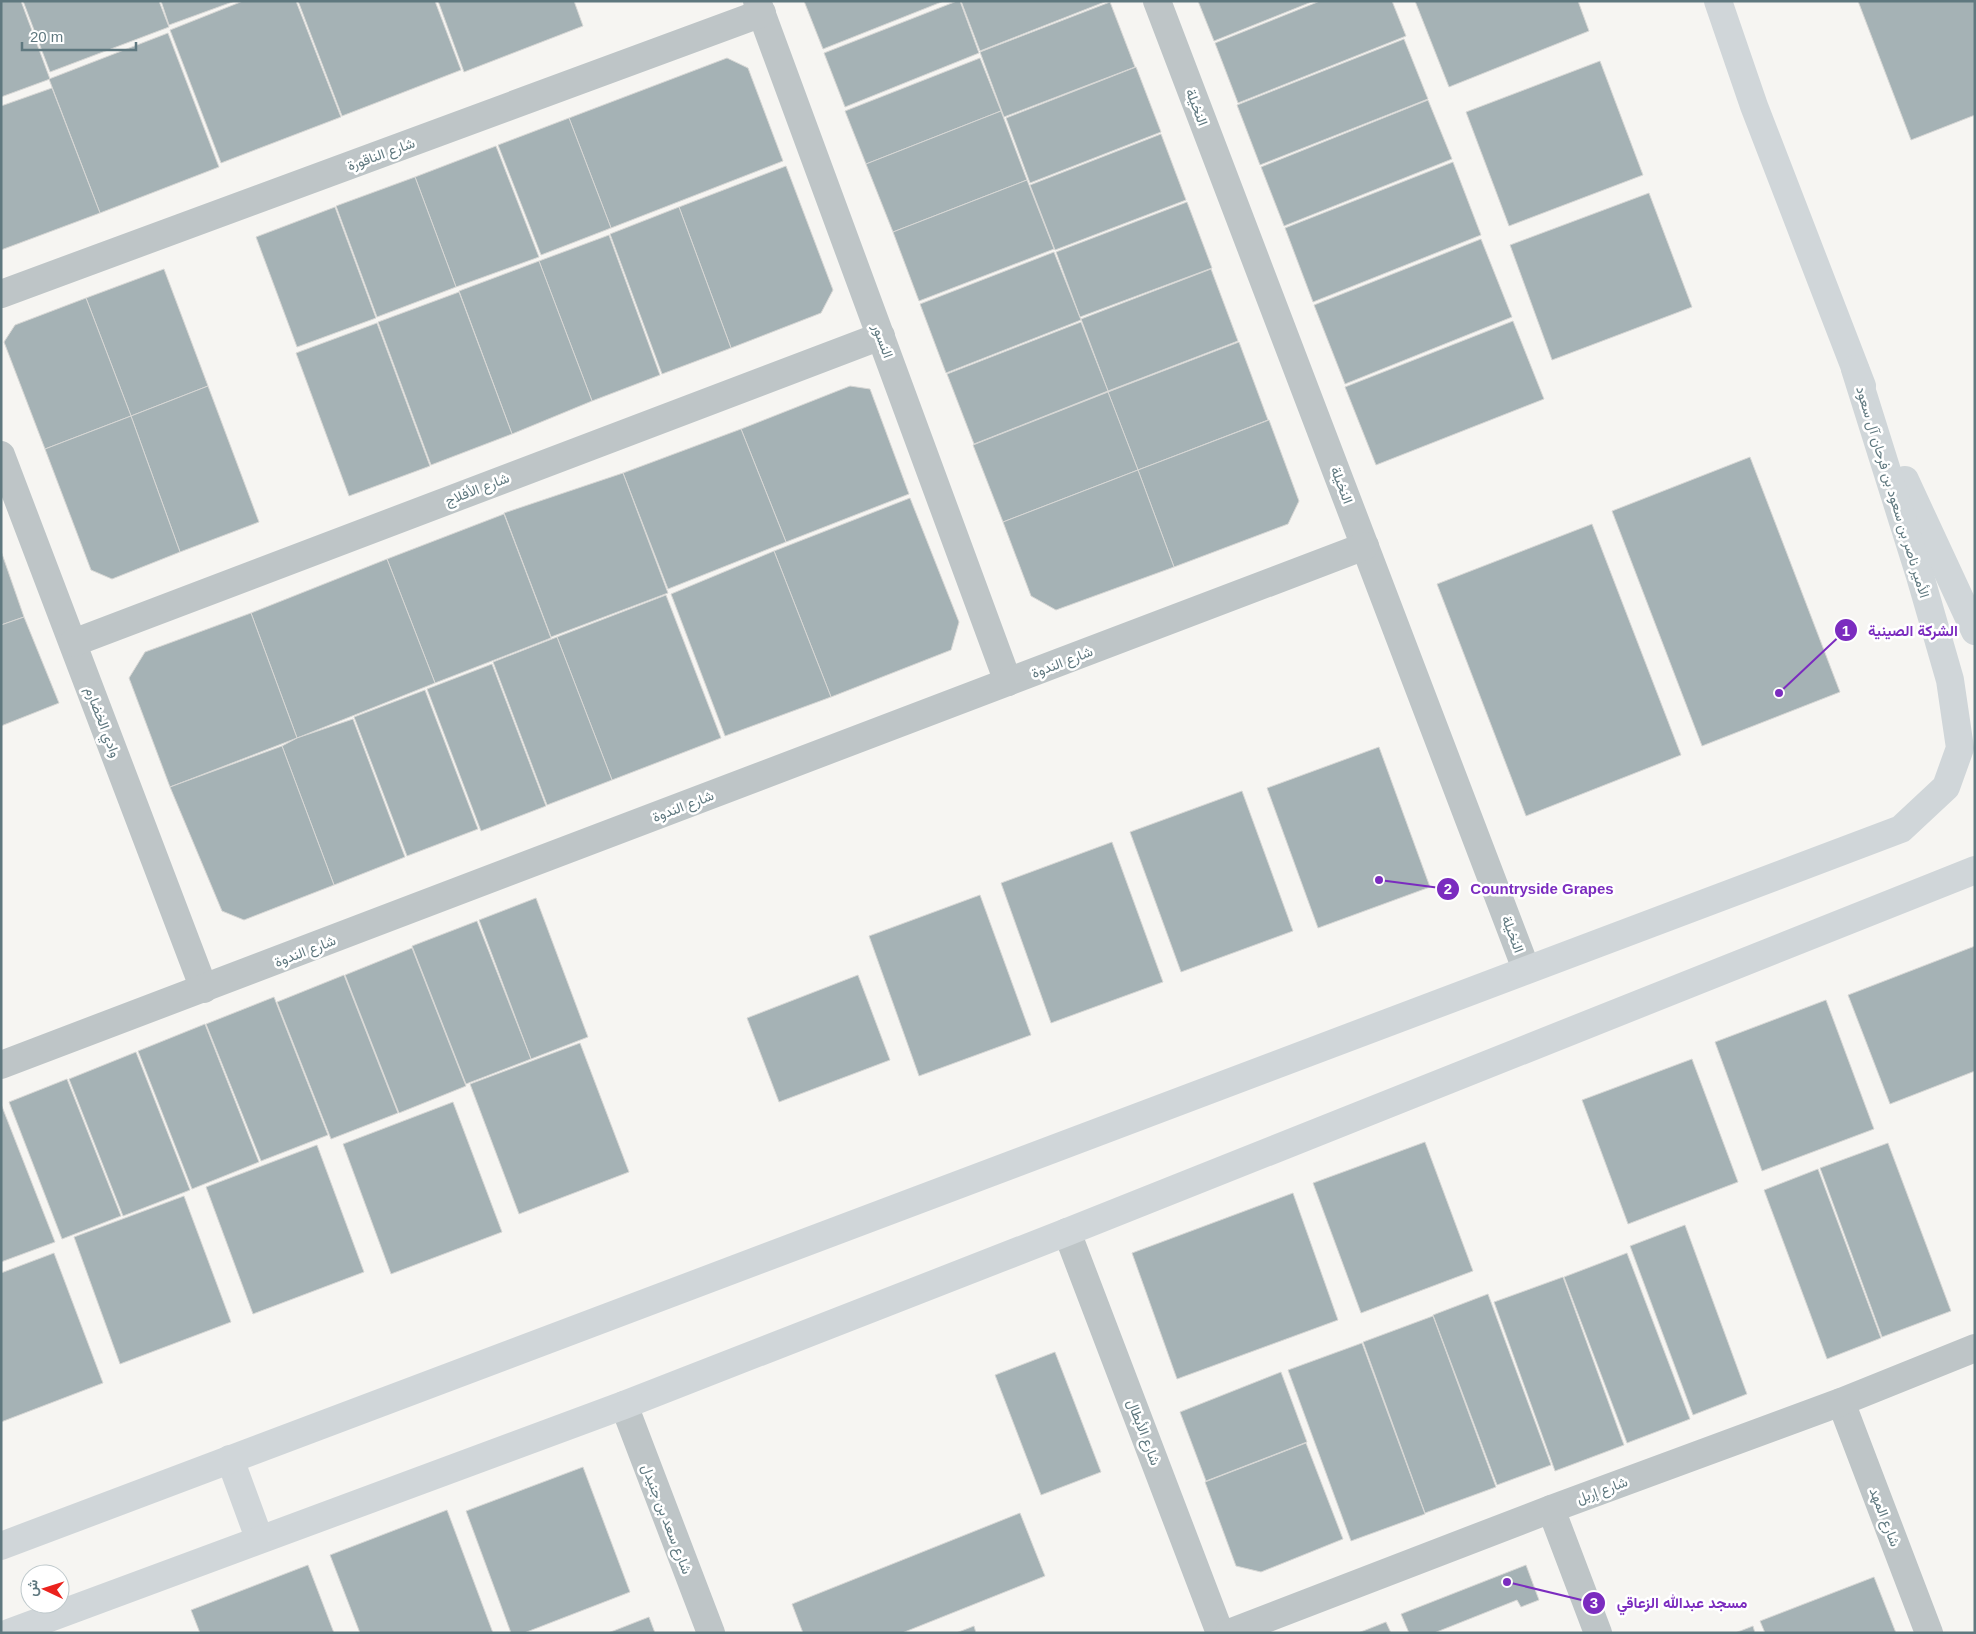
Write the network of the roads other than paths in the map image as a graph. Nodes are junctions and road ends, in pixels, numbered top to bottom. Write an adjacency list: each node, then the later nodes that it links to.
1 (1157, 1): 10 (street, النخيلة)
2 (1707, 1): 5 (street, الأمير ناصر بن سعود بن فرحان آل سعود)
3 (1718, 1): 5 (street, الأمير ناصر بن سعود بن فرحان آل سعود)
4 (760, 7): 6 (street, شارع الناقورة); 7 (street, النسور)
5 (1754, 106): 8 (street, الأمير ناصر بن سعود بن فرحان آل سعود)
6 (1, 294)
7 (881, 336): 12 (street, شارع الأفلاج); 13 (street, النسور)
8 (1855, 369): 11 (street, الأمير ناصر بن سعود بن فرحان آل سعود); 15 (street, الأمير ناصر بن سعود بن فرحان آل سعود)
9 (1, 455): 12 (street, وادي الخضارم)
10 (1365, 546): 13 (street, شارع الندوة); 15 (street, النخيلة)
11 (1975, 631)
12 (73, 643): 16 (street, وادي الخضارم)
13 (1008, 682): 16 (street, شارع الندوة)
14 (1975, 870): 18 (street)
15 (1526, 969): 22 (street)
16 (204, 989): 17 (street, شارع الندوة)
17 (1, 1065)
18 (1067, 1232): 21 (street); 28 (street, شارع الأبطال)
19 (1975, 1348): 20 (street, شارع إربل)
20 (1841, 1402): 23 (street, شارع إربل); 31 (street, شارع المهد)
21 (624, 1405): 24 (street); 27 (street, شارع سعد بن جنيدل)
22 (230, 1459): 24 (street); 25 (street)
23 (1552, 1509): 29 (street, شارع إربل); 30 (street)
24 (259, 1538): 26 (street)
25 (1, 1546)
26 (9, 1633)
27 (711, 1633)
28 (1220, 1633)
29 (1229, 1633)
30 (1598, 1633)
31 (1929, 1633)

